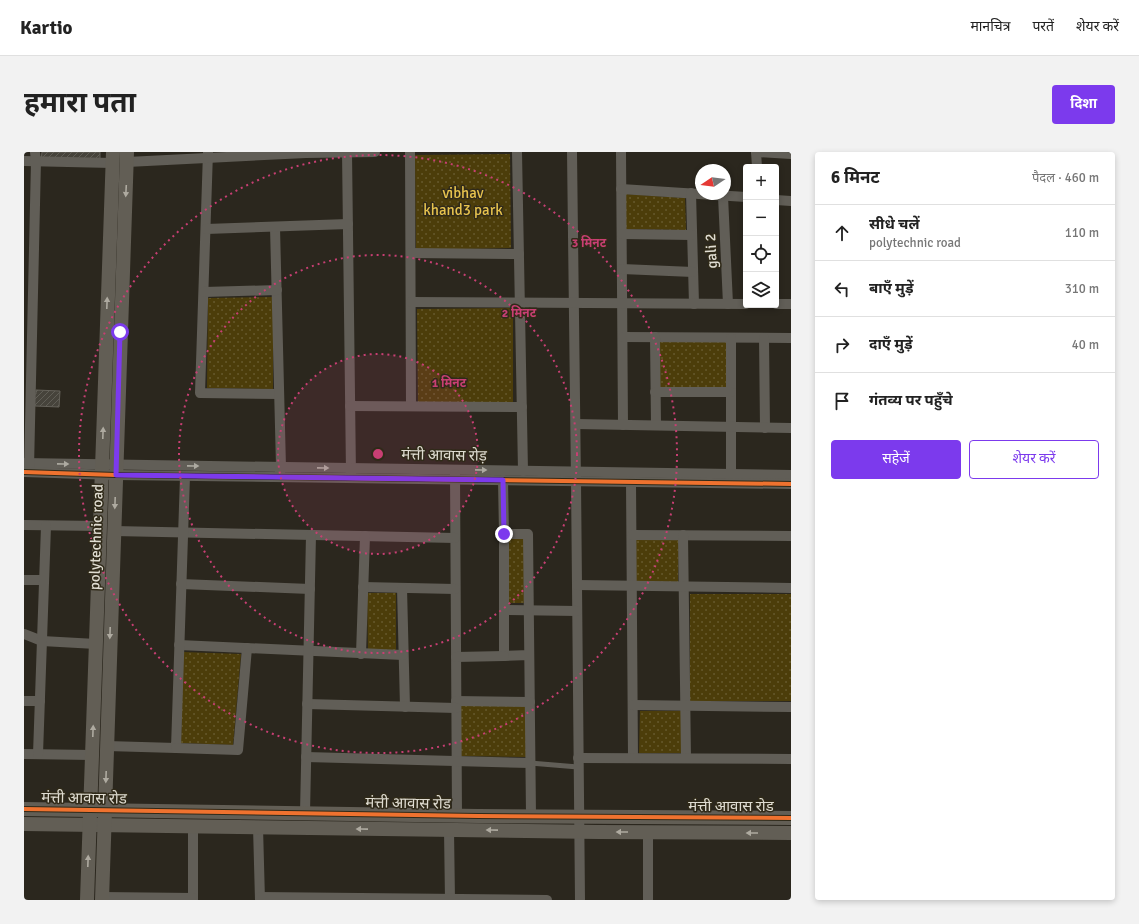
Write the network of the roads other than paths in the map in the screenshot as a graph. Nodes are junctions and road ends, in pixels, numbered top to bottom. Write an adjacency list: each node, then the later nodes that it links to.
1 (347, 152): 2 (street); 9 (street); 23 (street)
2 (376, 152)
3 (410, 152): 28 (street)
4 (517, 152): 29 (street)
5 (572, 152): 36 (street)
6 (621, 152): 15 (street)
7 (756, 152): 8 (street); 14 (street)
8 (791, 154)
9 (209, 155): 11 (street); 25 (street)
10 (35, 157): 12 (street); 13 (street); 43 (street)
11 (127, 157): 64 (street, polytechnic road, one-way to 64)
12 (113, 158): 63 (street, one-way to 12)
13 (24, 161)
14 (757, 164)
15 (621, 189): 16 (street); 26 (street)
16 (691, 194): 17 (street); 27 (street)
17 (695, 194)
18 (731, 196): 19 (street)
19 (743, 197)
20 (723, 200): 39 (street, gali 2)
21 (779, 200): 22 (street)
22 (791, 201)
23 (348, 224): 24 (street); 53 (street)
24 (275, 227): 25 (street); 32 (street)
25 (206, 229): 33 (street)
26 (622, 234): 27 (street); 30 (street)
27 (692, 235): 31 (street)
28 (410, 254): 29 (street); 34 (street)
29 (519, 254): 35 (street)
30 (622, 269): 31 (street); 37 (street)
31 (693, 272): 38 (street)
32 (277, 290): 33 (street); 52 (street)
33 (204, 292): 52 (street)
34 (411, 302): 35 (street); 54 (street)
35 (520, 303): 36 (street); 55 (street)
36 (574, 303): 37 (street); 56 (street)
37 (622, 303): 38 (street); 44 (street)
38 (694, 304): 39 (street)
39 (728, 304): 40 (street)
40 (743, 304)
41 (779, 304): 42 (street)
42 (791, 304)
43 (28, 318): 49 (street)
44 (623, 337): 45 (street); 57 (street)
45 (655, 337): 46 (street); 50 (street)
46 (731, 338): 47 (street); 51 (street)
47 (764, 338): 48 (street); 60 (street)
48 (791, 338)
49 (27, 389): 62 (street)
50 (655, 392): 51 (street); 58 (street)
51 (731, 392): 59 (street)
52 (280, 394): 66 (street)
53 (350, 406): 54 (street); 67 (street)
54 (411, 406): 55 (street)
55 (522, 407): 65 (street)
56 (576, 424): 57 (street); 71 (street)
57 (624, 425): 58 (street)
58 (656, 425): 59 (street)
59 (731, 427): 60 (street); 72 (street)
60 (765, 428): 61 (street)
61 (791, 428)
62 (26, 468): 63 (street, मंत्ती आवास रोड़)
63 (102, 470): 64 (street, मंत्ती आवास रोड़); 78 (street)
64 (116, 470): 66 (street, मंत्ती आवास रोड़, one-way to 66); 70 (street); 79 (street, polytechnic road, one-way to 79)
65 (523, 471): 68 (street, मंत्ती आवास रोड़, one-way to 65); 71 (street, मंत्ती आवास रोड़)
66 (280, 472): 67 (street, मंत्ती आवास रोड़); 70 (street)
67 (351, 473): 68 (street, मंत्ती आवास रोड़)
68 (454, 475): 73 (street); 87 (street)
69 (791, 475): 72 (street, मंत्ती आवास रोड़)
70 (185, 476): 80 (street)
71 (576, 476): 72 (street, मंत्ती आवास रोड़); 73 (street); 74 (street); 91 (street)
72 (731, 479): 74 (street); 75 (street)
73 (503, 480): 81 (street)
74 (631, 482): 83 (street)
75 (791, 484)
76 (24, 525): 77 (street)
77 (46, 526): 78 (street); 89 (street)
78 (100, 526): 104 (street)
79 (114, 531): 80 (street); 122 (street, polytechnic road, one-way to 122)
80 (183, 532): 82 (street); 90 (street)
81 (504, 534): 99 (street); 100 (street)
82 (311, 535): 85 (street); 97 (street)
83 (632, 535): 84 (street); 92 (street)
84 (683, 535): 86 (street); 93 (street)
85 (365, 536): 87 (street); 94 (street)
86 (791, 536)
87 (455, 538): 98 (street)
88 (24, 580): 89 (street)
89 (44, 580): 103 (street)
90 (181, 584): 97 (street); 105 (street)
91 (577, 585): 92 (street); 101 (street)
92 (632, 586): 93 (street); 118 (street)
93 (684, 586): 96 (street); 119 (street)
94 (363, 587): 95 (street); 108 (street)
95 (402, 588): 98 (street); 109 (street)
96 (791, 588)
97 (310, 589): 107 (street)
98 (455, 589): 112 (street)
99 (504, 610): 100 (street); 111 (street)
100 (529, 610): 101 (street); 110 (street)
101 (577, 611): 133 (street)
102 (24, 634): 103 (street)
103 (42, 642): 104 (street); 114 (street)
104 (96, 644): 126 (street, one-way to 104)
105 (179, 645): 106 (street); 123 (street)
106 (247, 648): 107 (street); 123 (street)
107 (309, 652): 108 (street); 116 (street)
108 (361, 654): 109 (street)
109 (403, 655): 120 (street)
110 (529, 655): 111 (street); 115 (street)
111 (504, 656): 112 (street)
112 (456, 657): 117 (street)
113 (24, 701): 114 (street)
114 (40, 701): 125 (street)
115 (530, 702): 117 (street); 132 (street)
116 (308, 704): 120 (street); 127 (street)
117 (456, 705): 120 (street); 131 (street)
118 (633, 705): 119 (street); 128 (street)
119 (686, 706): 121 (street); 129 (street)
120 (405, 707)
121 (791, 707)
122 (107, 746): 123 (street); 136 (street, polytechnic road, one-way to 136)
123 (176, 748)
124 (24, 754): 125 (street)
125 (38, 754): 126 (street)
126 (92, 755): 135 (street)
127 (306, 757): 131 (street); 137 (street)
128 (633, 758): 129 (street); 133 (street)
129 (686, 758): 130 (street)
130 (791, 759)
131 (456, 761): 132 (street); 138 (street)
132 (530, 763): 133 (lane); 139 (street)
133 (578, 763): 140 (street)
134 (24, 809): 135 (street, मंत्ती आवास रोड)
135 (90, 810): 136 (street, मंत्ती आवास रोड); 143 (street)
136 (105, 810): 137 (street, मंत्ती आवास रोड); 144 (street, polytechnic road)
137 (305, 813): 138 (street, मंत्ती आवास रोड)
138 (457, 815): 139 (street, मंत्ती आवास रोड)
139 (531, 816): 140 (street, मंत्ती आवास रोड)
140 (579, 817): 141 (street, मंत्ती आवास रोड); 148 (street)
141 (791, 818)
142 (24, 824): 143 (street)
143 (89, 825): 144 (street); 156 (street, one-way to 143)
144 (104, 825): 145 (street); 151 (street, polytechnic road)
145 (193, 826): 146 (street); 153 (street)
146 (258, 827): 147 (street, one-way to 146); 152 (street)
147 (449, 830): 148 (street, one-way to 147); 155 (street)
148 (579, 832): 149 (street, one-way to 148); 159 (street)
149 (648, 832): 150 (street, one-way to 149); 160 (street)
150 (791, 833)
151 (102, 898): 153 (street)
152 (260, 898): 154 (street)
153 (193, 899)
154 (320, 899): 155 (street)
155 (450, 899): 157 (street)
156 (87, 900)
157 (511, 900): 158 (street)
158 (547, 900)
159 (580, 900)
160 (648, 900)

